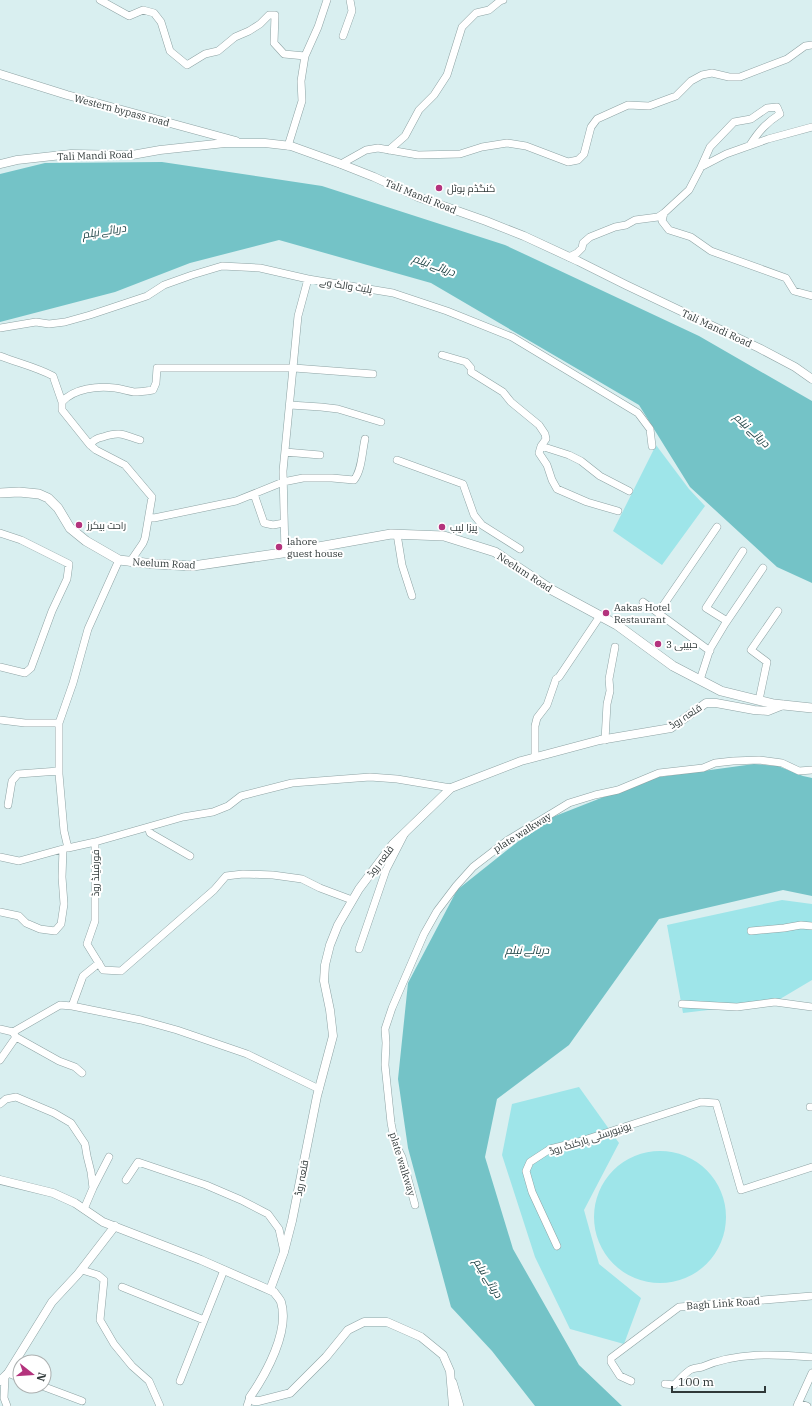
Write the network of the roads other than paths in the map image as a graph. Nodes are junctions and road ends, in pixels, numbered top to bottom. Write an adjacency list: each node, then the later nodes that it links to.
1 (100, 0): 7 (street)
2 (327, 0): 7 (street)
3 (350, 0): 5 (street)
4 (503, 0): 13 (street)
5 (343, 36)
6 (812, 45): 13 (street)
7 (305, 56): 12 (street)
8 (0, 74): 10 (street, Western bypass road)
9 (812, 127): 11 (street)
10 (246, 144): 12 (street, Tali Mandi Road); 14 (street, Tali Mandi Road)
11 (750, 145): 16 (street); 16 (street)
12 (288, 146): 15 (street, Tali Mandi Road)
13 (389, 150): 15 (street)
14 (0, 164)
15 (341, 164): 18 (street, Tali Mandi Road)
16 (701, 167): 17 (street)
17 (664, 213): 18 (street); 20 (street)
18 (569, 257): 26 (street, Tali Mandi Road)
19 (308, 279): 21 (street, پلیٹ والک وے); 24 (street); 34 (street, پلیٹ والک وے)
20 (812, 296)
21 (0, 328)
22 (442, 354): 33 (street)
23 (0, 356): 27 (street)
24 (294, 368): 25 (street); 27 (street); 28 (street)
25 (373, 374)
26 (812, 379)
27 (62, 402): 32 (street)
28 (290, 405): 29 (street); 35 (street)
29 (381, 422)
30 (365, 439): 38 (street)
31 (140, 440): 32 (street)
32 (90, 445): 43 (street)
33 (541, 446): 39 (street); 42 (street)
34 (652, 446)
35 (285, 452): 36 (street); 38 (street)
36 (320, 455)
37 (397, 460): 48 (street)
38 (283, 482): 41 (street); 44 (street)
39 (629, 491)
40 (0, 493): 51 (main road, Neelum Road)
41 (254, 494): 43 (street); 44 (street)
42 (618, 511)
43 (149, 517): 52 (street)
44 (284, 524): 50 (street)
45 (717, 527): 57 (street)
46 (0, 533): 62 (street)
47 (397, 534): 50 (main road, Neelum Road); 54 (street); 58 (main road, Neelum Road)
48 (520, 550)
49 (743, 551): 59 (street)
50 (285, 553): 52 (main road, Neelum Road)
51 (119, 560): 52 (main road, Neelum Road); 68 (street)
52 (130, 562)
53 (763, 568): 59 (street)
54 (412, 596)
55 (643, 602): 57 (street)
56 (778, 611): 64 (street)
57 (658, 613): 61 (street)
58 (600, 616): 63 (main road, Neelum Road); 70 (street)
59 (727, 621): 61 (street)
60 (615, 647): 69 (street)
61 (710, 651): 63 (street)
62 (0, 667)
63 (700, 680): 64 (main road, Neelum Road)
64 (759, 700): 65 (main road, Neelum Road)
65 (784, 705): 66 (main road, Neelum Road); 69 (street, قلعہ روڈ)
66 (812, 708)
67 (0, 720): 68 (street)
68 (59, 723): 72 (street)
69 (605, 740): 70 (street, قلعہ روڈ)
70 (535, 757): 73 (street, قلعہ روڈ)
71 (812, 770): 101 (street, plate walkway)
72 (59, 771): 74 (street); 78 (street)
73 (451, 788): 75 (street); 76 (street, قلعہ روڈ)
74 (8, 805)
75 (148, 827): 77 (street); 79 (street)
76 (406, 831): 81 (street, قلعہ روڈ); 85 (street)
77 (95, 842): 78 (street, فورفیلڈ روڈ); 86 (street, فورفیلڈ روڈ)
78 (65, 849): 80 (street, فورفیلڈ روڈ); 82 (street)
79 (190, 856)
80 (0, 857)
81 (352, 900): 86 (street); 94 (street, قلعہ روڈ)
82 (0, 912)
83 (812, 926): 84 (street)
84 (751, 931)
85 (359, 949)
86 (98, 963): 88 (street)
87 (682, 1004): 89 (street)
88 (72, 1006): 91 (street); 94 (street)
89 (812, 1007)
90 (0, 1029): 91 (street)
91 (14, 1035): 92 (street); 93 (street)
92 (0, 1060)
93 (82, 1073)
94 (319, 1089): 105 (street, قلعہ روڈ)
95 (0, 1104): 100 (street)
96 (110, 1157): 100 (street)
97 (812, 1167): 104 (street, یونیورسٹی پارکنگ روڈ)
98 (0, 1180): 102 (street)
99 (126, 1180): 105 (street)
100 (93, 1188): 102 (street)
101 (415, 1205)
102 (84, 1209): 103 (street)
103 (115, 1226): 106 (street); 107 (street)
104 (557, 1246)
105 (284, 1252): 109 (street, قلعہ روڈ)
106 (82, 1270): 115 (street); 126 (street)
107 (224, 1270): 109 (street); 111 (street)
108 (122, 1287): 111 (street)
109 (270, 1290): 121 (street)
110 (812, 1296): 117 (street, Bagh Link Road)
111 (204, 1320): 116 (street)
112 (812, 1357): 118 (street)
113 (450, 1371): 121 (street); 128 (street); 129 (street)
114 (812, 1373): 119 (street)
115 (4, 1377): 125 (street)
116 (180, 1381)
117 (631, 1381)
118 (665, 1384)
119 (810, 1384): 124 (street)
120 (52, 1390): 122 (street)
121 (250, 1397): 127 (street)
122 (82, 1401)
123 (812, 1404): 130 (street)
124 (798, 1405): 130 (street)
125 (7, 1406)
126 (160, 1406)
127 (246, 1406)
128 (453, 1406)
129 (460, 1406)
130 (808, 1406)

